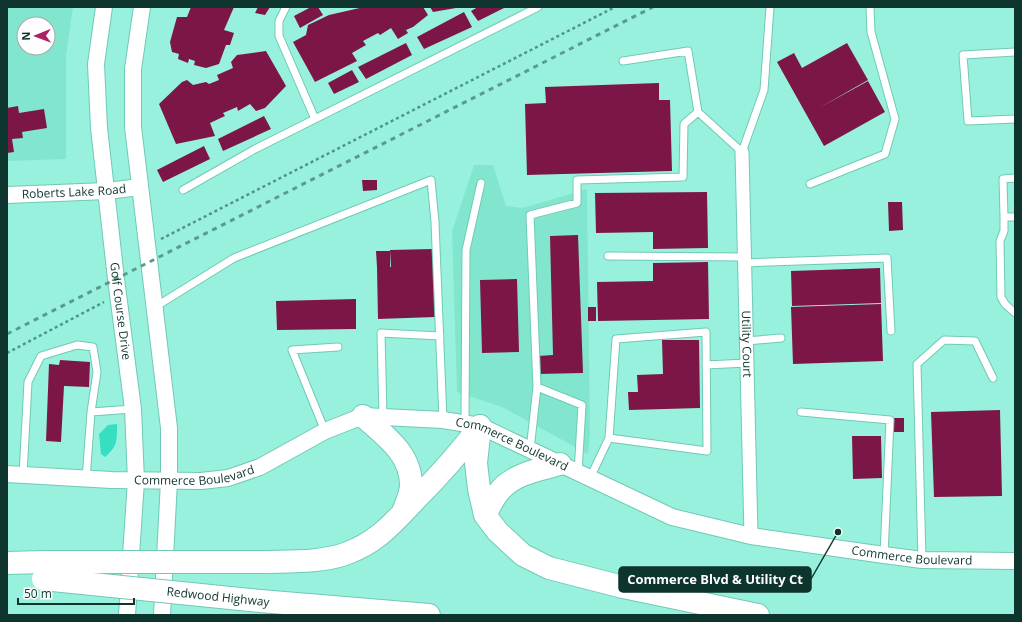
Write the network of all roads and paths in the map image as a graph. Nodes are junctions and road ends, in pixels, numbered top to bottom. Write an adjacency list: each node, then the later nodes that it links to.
1 (104, 7): 19 (street, Golf Course Drive)
2 (142, 7): 17 (street)
3 (286, 7): 11 (lane)
4 (538, 7): 11 (lane)
5 (615, 7): 23 (path)
6 (770, 7): 13 (lane)
7 (870, 7): 16 (lane)
8 (1015, 52): 12 (lane)
9 (623, 61): 10 (lane)
10 (698, 112): 13 (lane); 38 (lane)
11 (315, 119): 18 (lane)
12 (1015, 119)
13 (742, 152): 25 (street, Utility Court)
14 (1015, 178): 21 (lane)
15 (481, 183): 44 (lane)
16 (810, 184)
17 (140, 187): 19 (street, Roberts Lake Road); 27 (street)
18 (183, 190)
19 (106, 191): 20 (street, Roberts Lake Road); 39 (street, Golf Course Drive)
20 (7, 195)
21 (1004, 217): 22 (lane); 28 (lane)
22 (1015, 217)
23 (161, 240)
24 (608, 256): 25 (lane)
25 (744, 260): 29 (lane); 32 (street, Utility Court)
26 (105, 302): 34 (path)
27 (155, 307): 30 (lane); 53 (street)
28 (1015, 313)
29 (891, 331)
30 (440, 336): 42 (lane); 43 (lane)
31 (782, 338): 32 (lane)
32 (746, 341): 35 (street, Utility Court)
33 (338, 347): 45 (lane)
34 (7, 353)
35 (747, 363): 36 (lane); 56 (street, Utility Court)
36 (706, 365): 46 (lane); 46 (lane)
37 (993, 378): 58 (lane)
38 (537, 387): 47 (lane); 48 (lane)
39 (134, 409): 40 (lane); 52 (street, Golf Course Drive)
40 (90, 412): 50 (lane); 51 (lane)
41 (800, 412): 57 (lane)
42 (373, 417): 43 (street, Commerce Boulevard); 45 (street, Commerce Boulevard); 54 (highway)
43 (443, 420): 44 (street, Commerce Boulevard)
44 (473, 425): 47 (street, Commerce Boulevard); 54 (highway); 55 (highway)
45 (325, 431): 53 (street, Commerce Boulevard)
46 (609, 438): 48 (lane)
47 (530, 450): 48 (street, Commerce Boulevard)
48 (576, 472): 55 (highway); 56 (street, Commerce Boulevard)
49 (7, 474): 50 (street, Commerce Boulevard)
50 (23, 475): 51 (street, Commerce Boulevard)
51 (86, 479): 52 (street, Commerce Boulevard)
52 (136, 481): 53 (street, Commerce Boulevard); 63 (street, Golf Course Drive)
53 (169, 481): 64 (street)
54 (403, 513): 61 (highway, bridge)
55 (485, 515): 66 (highway)
56 (751, 536): 57 (street, Commerce Boulevard)
57 (884, 555): 58 (street, Commerce Boulevard)
58 (922, 560): 59 (street, Commerce Boulevard)
59 (1015, 561)
60 (7, 563): 61 (highway)
61 (44, 570): 62 (highway, Redwood Highway); 65 (highway, Redwood Highway, bridge)
62 (7, 574)
63 (127, 615)
64 (162, 615)
65 (429, 615)
66 (758, 615)

